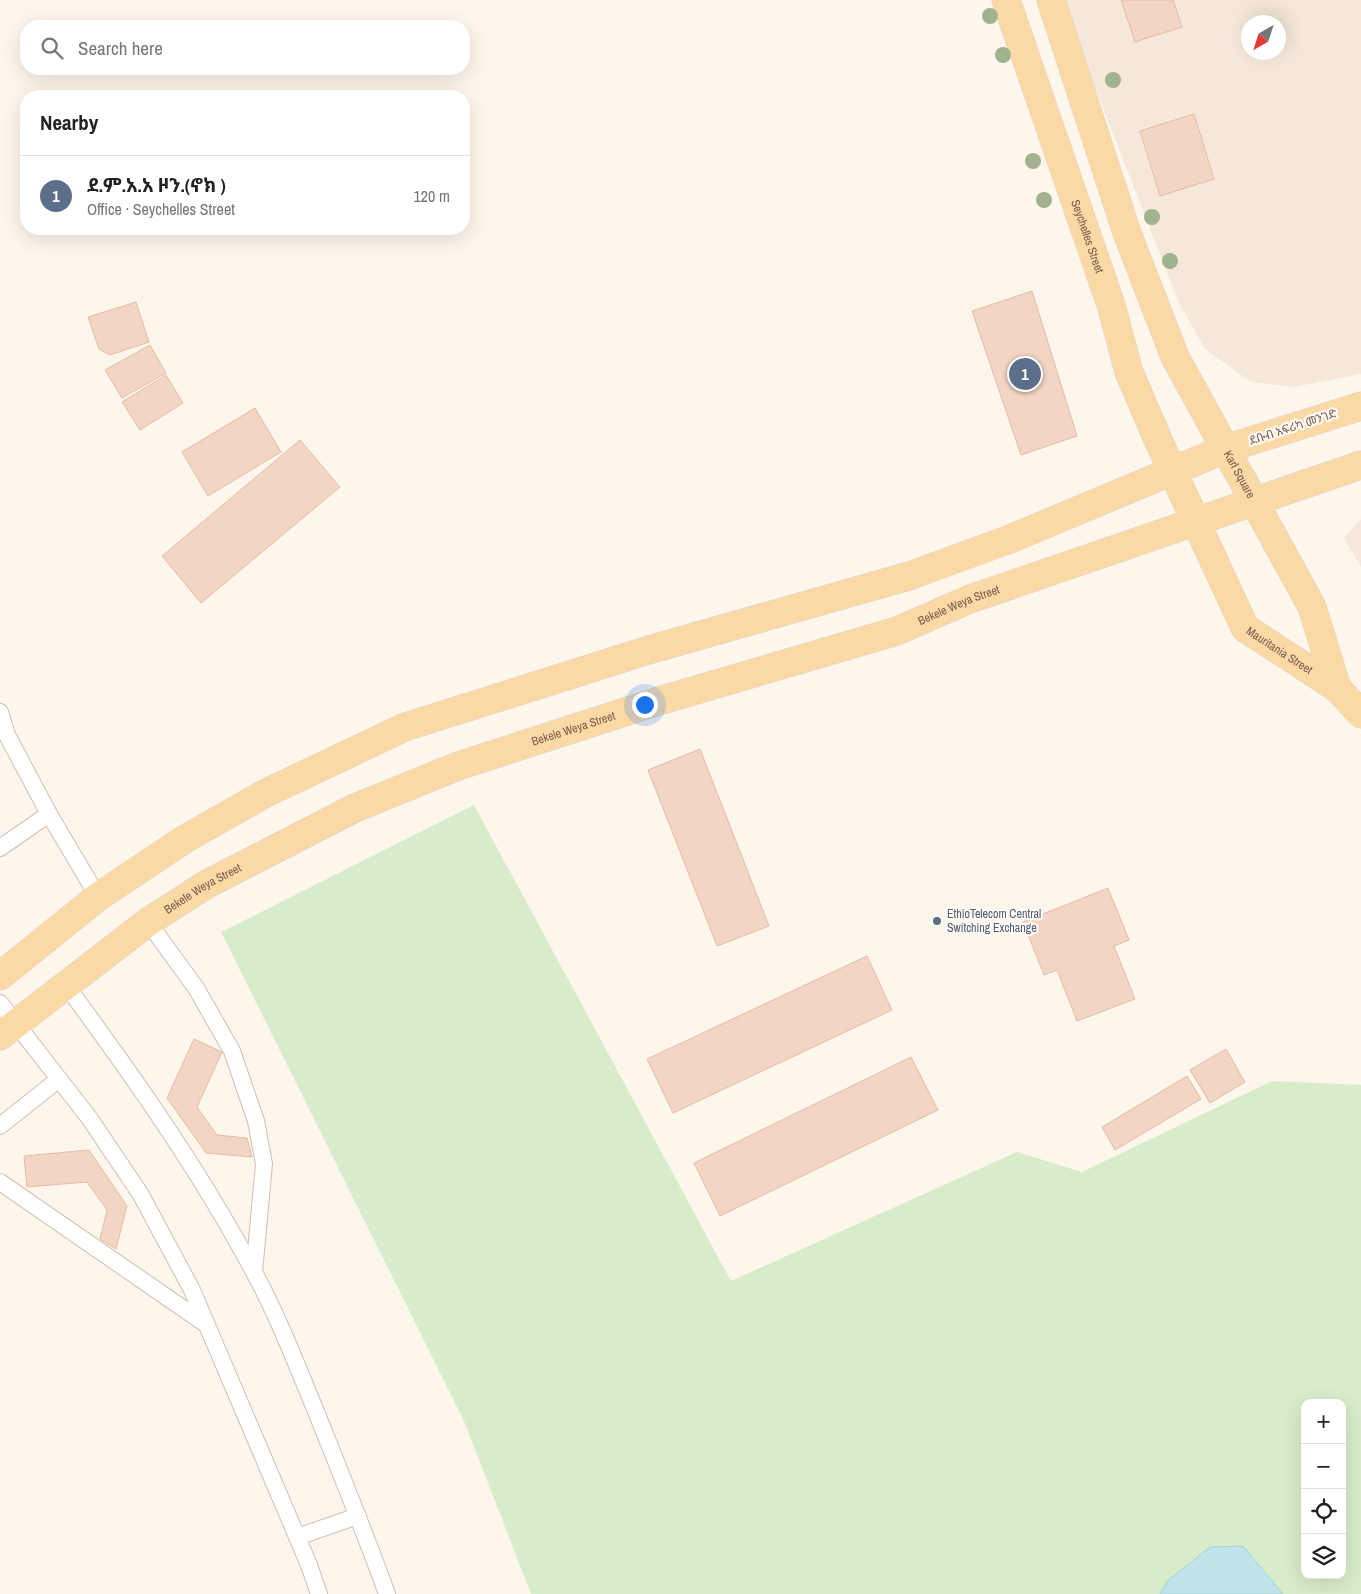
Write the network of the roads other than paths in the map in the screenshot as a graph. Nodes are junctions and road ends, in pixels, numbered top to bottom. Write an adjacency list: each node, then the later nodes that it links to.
1 (1006, 0): 6 (main road, Seychelles Street)
2 (1051, 0): 4 (main road)
3 (1361, 406): 4 (main road, ደቡብ አፍሪካ መንገድ)
4 (1225, 449): 6 (main road, Karl Square); 7 (main road, Karl Square)
5 (1361, 465): 7 (main road)
6 (1172, 471): 8 (main road); 15 (main road, Karl Square)
7 (1254, 501): 8 (main road, Karl Square); 9 (main road, Mauritania Street)
8 (1196, 522): 9 (main road, Mauritania Street); 16 (main road, Bekele Weya Street)
9 (1337, 688): 11 (main road, Mauritania Street)
10 (0, 712): 12 (lane)
11 (1361, 714)
12 (4, 737): 13 (lane)
13 (49, 814): 14 (lane); 15 (lane)
14 (0, 848)
15 (98, 897): 17 (main road, Karl Square)
16 (148, 922): 18 (main road, Bekele Weya Street); 23 (lane)
17 (0, 976)
18 (66, 985): 19 (main road, Bekele Weya Street); 23 (lane)
19 (5, 1020): 20 (lane)
20 (59, 1079): 21 (lane); 24 (lane)
21 (0, 1126)
22 (0, 1182): 24 (lane)
23 (254, 1272): 25 (lane)
24 (207, 1325): 26 (lane)
25 (358, 1516): 26 (lane); 28 (lane)
26 (297, 1537): 27 (lane)
27 (319, 1594)
28 (387, 1594)

